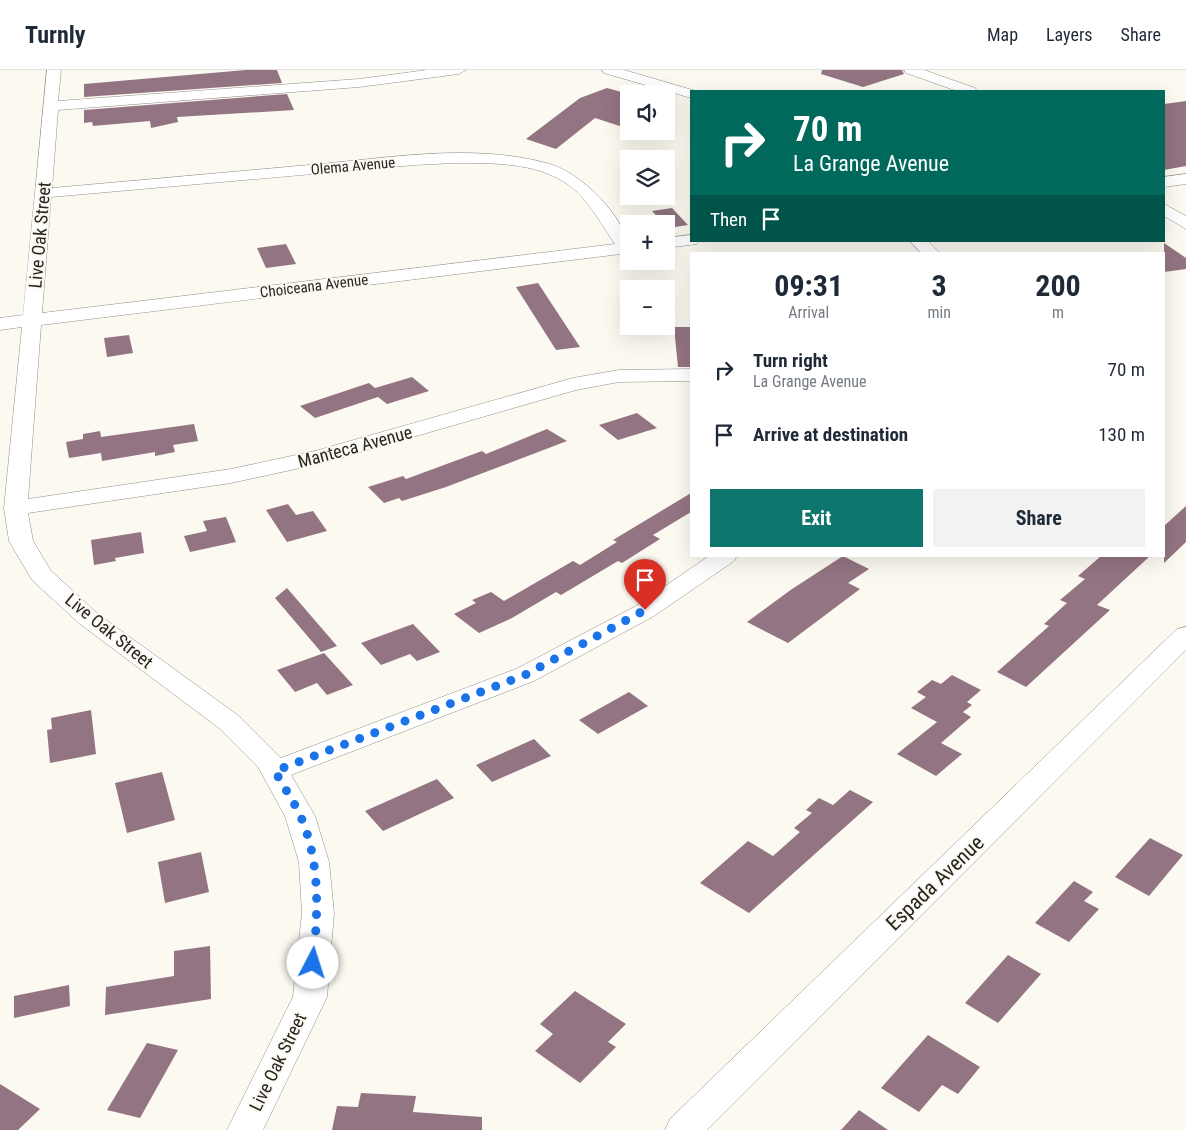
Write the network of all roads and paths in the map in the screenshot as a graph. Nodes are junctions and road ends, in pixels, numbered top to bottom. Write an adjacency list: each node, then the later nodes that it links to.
1 (54, 70): 7 (street, Live Oak Street)
2 (459, 70): 7 (street)
3 (609, 70): 6 (street)
4 (912, 70): 5 (street)
5 (967, 90)
6 (690, 94)
7 (50, 106): 10 (street, Live Oak Street)
8 (1186, 180): 9 (street)
9 (1165, 182)
10 (45, 193): 13 (street, Olema Avenue); 19 (street, Live Oak Street)
11 (1165, 210): 12 (street)
12 (1186, 224)
13 (620, 239)
14 (690, 240): 15 (street)
15 (675, 242)
16 (919, 242): 18 (street)
17 (620, 249): 19 (street, Choiceana Avenue)
18 (930, 252)
19 (32, 320): 20 (street, Choiceana Avenue); 22 (street, Live Oak Street)
20 (0, 324)
21 (690, 375): 22 (street, Manteca Avenue)
22 (16, 508): 25 (street, Live Oak Street)
23 (724, 557): 25 (street)
24 (1186, 636): 27 (street, Espada Avenue)
25 (275, 771): 26 (street, Live Oak Street)
26 (245, 1130)
27 (683, 1130)

